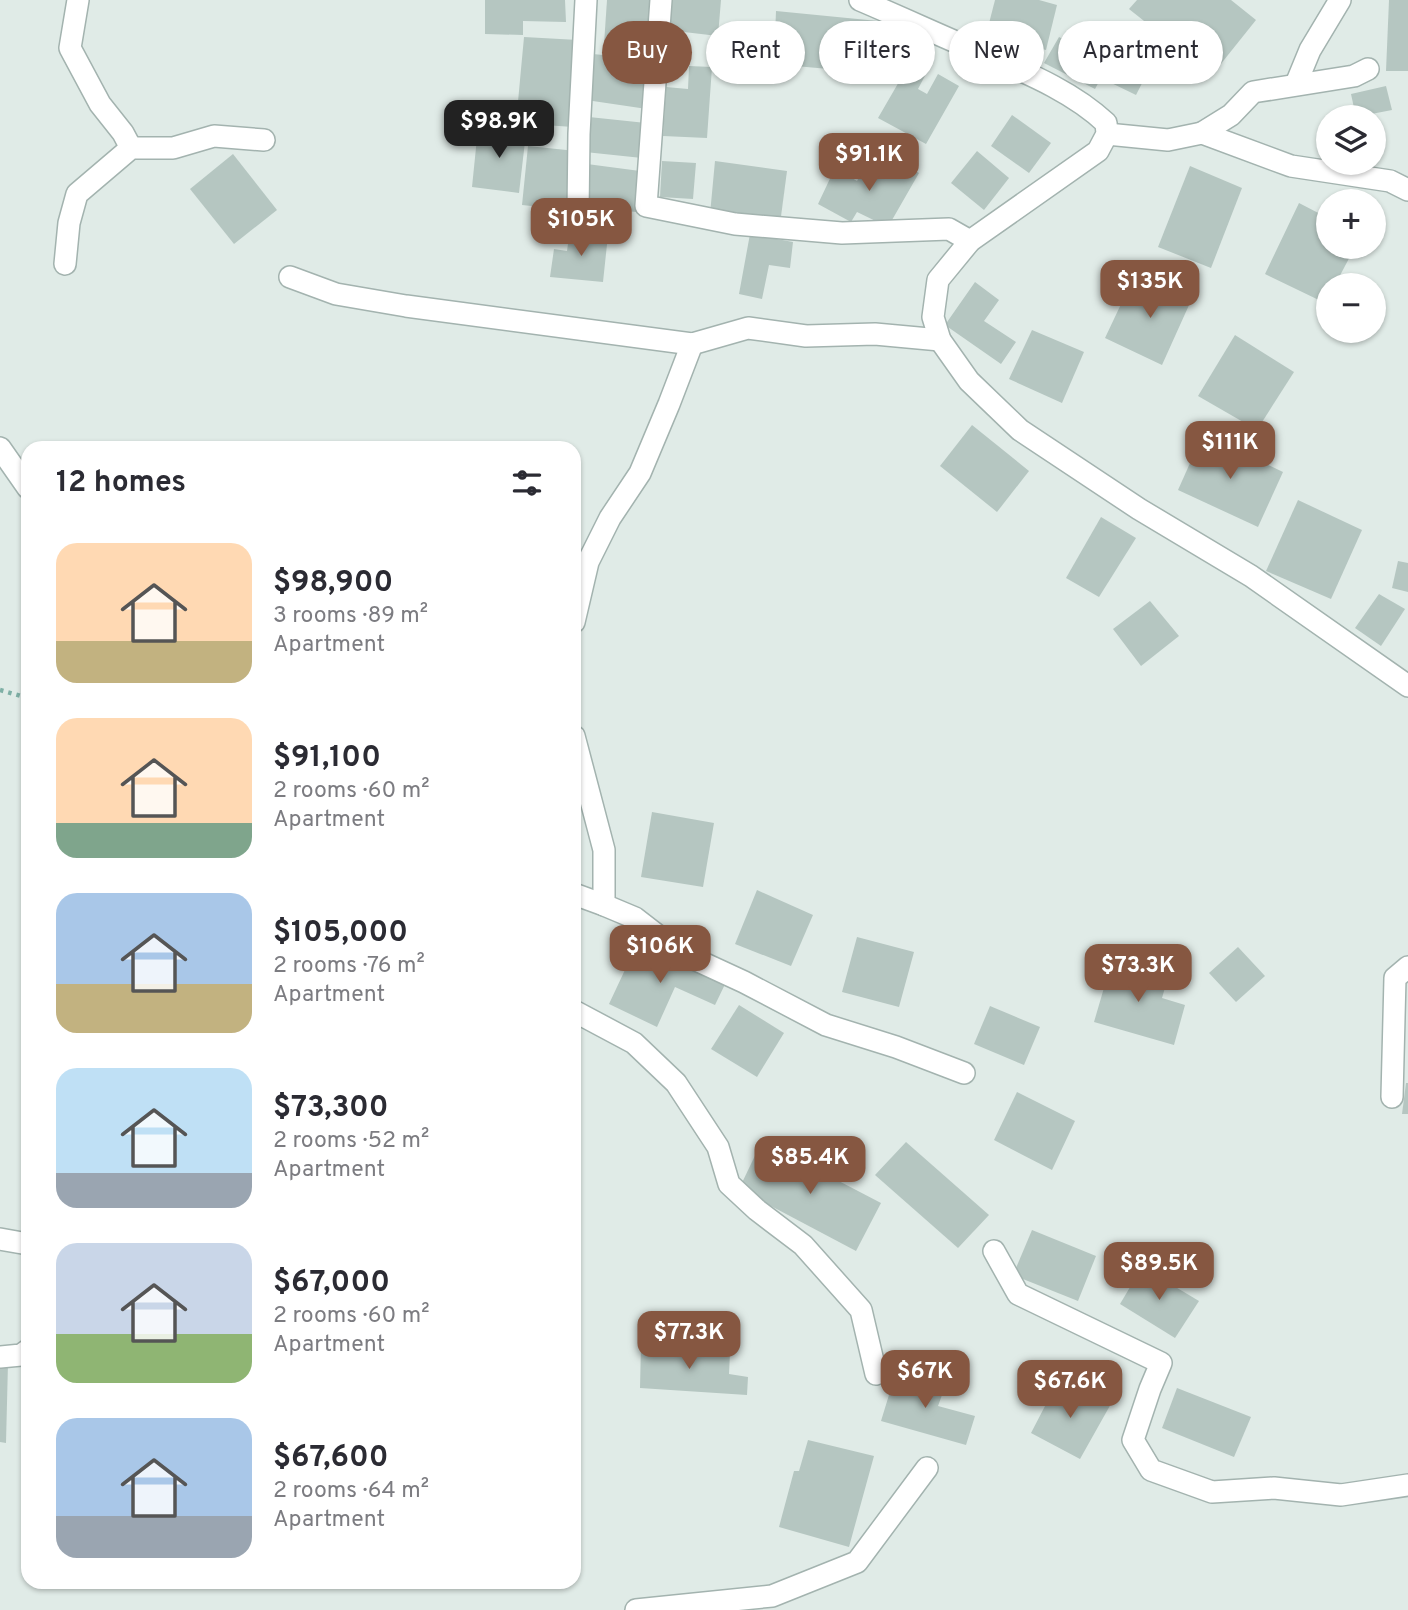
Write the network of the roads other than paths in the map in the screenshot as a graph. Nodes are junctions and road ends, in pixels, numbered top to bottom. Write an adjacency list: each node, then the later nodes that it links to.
1 (78, 0): 11 (street)
2 (586, 0): 13 (street)
3 (661, 0): 14 (street)
4 (860, 0): 9 (street)
5 (1340, 0): 7 (street)
6 (1368, 69): 7 (street)
7 (1296, 84): 8 (street)
8 (1202, 132): 9 (street); 12 (street)
9 (1107, 134): 14 (street)
10 (264, 139): 11 (street)
11 (131, 148): 15 (street)
12 (1408, 190)
13 (578, 213)
14 (971, 242): 17 (street)
15 (65, 264)
16 (290, 278): 18 (street)
17 (940, 340): 18 (street); 22 (street)
18 (692, 344): 21 (street)
19 (0, 448): 20 (street)
20 (21, 478)
21 (581, 592)
22 (1408, 686)
23 (581, 763): 25 (street)
24 (581, 897): 25 (street)
25 (604, 905): 28 (street)
26 (1408, 967): 29 (street)
27 (581, 1015): 35 (street)
28 (964, 1073)
29 (1392, 1097)
30 (0, 1239): 31 (street)
31 (21, 1243)
32 (994, 1251): 37 (street)
33 (21, 1355): 34 (street)
34 (0, 1357)
35 (876, 1374)
36 (927, 1468): 38 (street)
37 (1408, 1485)
38 (636, 1610)

